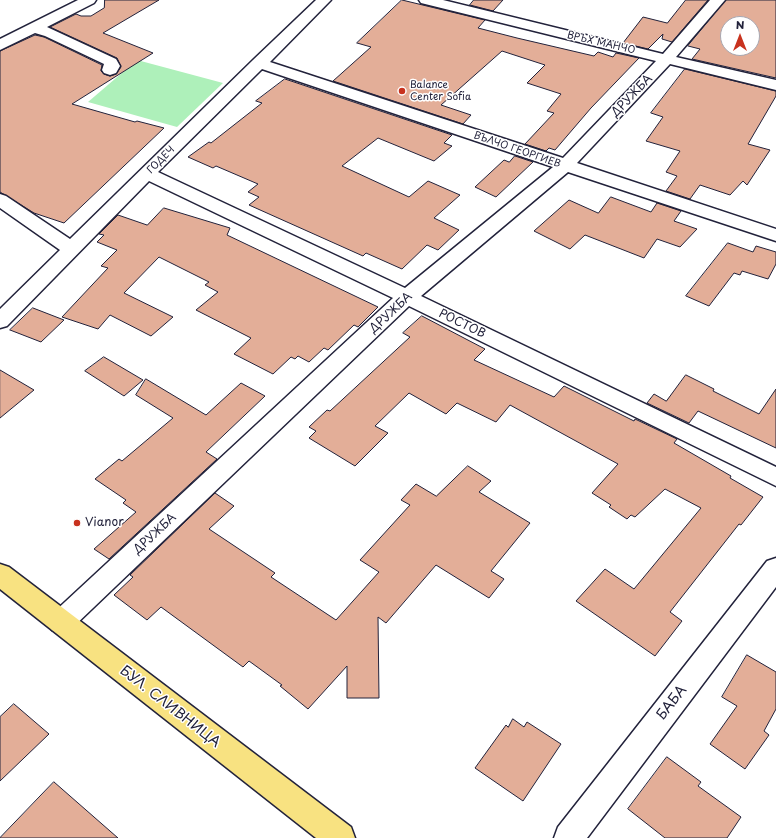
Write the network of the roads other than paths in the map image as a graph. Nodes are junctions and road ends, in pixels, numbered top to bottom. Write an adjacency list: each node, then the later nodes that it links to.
1 (89, 0): 5 (street)
2 (324, 0): 8 (street, ГОДЕЧ)
3 (426, 0): 7 (street, ВРЪХ МАНЧО)
4 (718, 0): 7 (street, ДРУЖБА)
5 (34, 28): 6 (street); 9 (street)
6 (0, 45)
7 (667, 58): 10 (street, ВРЪХ МАНЧО); 11 (street, ДРУЖБА)
8 (258, 63): 11 (street, ВЪЛЧО ГЕОРГИЕВ); 12 (street, ГОДЕЧ)
9 (110, 70)
10 (776, 85)
11 (565, 166): 14 (street, ВЪЛЧО ГЕОРГИЕВ); 16 (street, ДРУЖБА)
12 (147, 174): 15 (street, ГОДЕЧ); 16 (street, РОСТОВ)
13 (0, 200): 15 (street)
14 (776, 235)
15 (72, 249): 17 (street, ГОДЕЧ)
16 (407, 298): 18 (street, РОСТОВ); 21 (street, ДРУЖБА)
17 (0, 321)
18 (776, 477)
19 (776, 568): 23 (street, БАБА)
20 (0, 575): 21 (main road, БУЛ. СЛИВНИЦА)
21 (61, 622): 22 (main road, БУЛ. СЛИВНИЦА)
22 (340, 838)
23 (568, 838)

